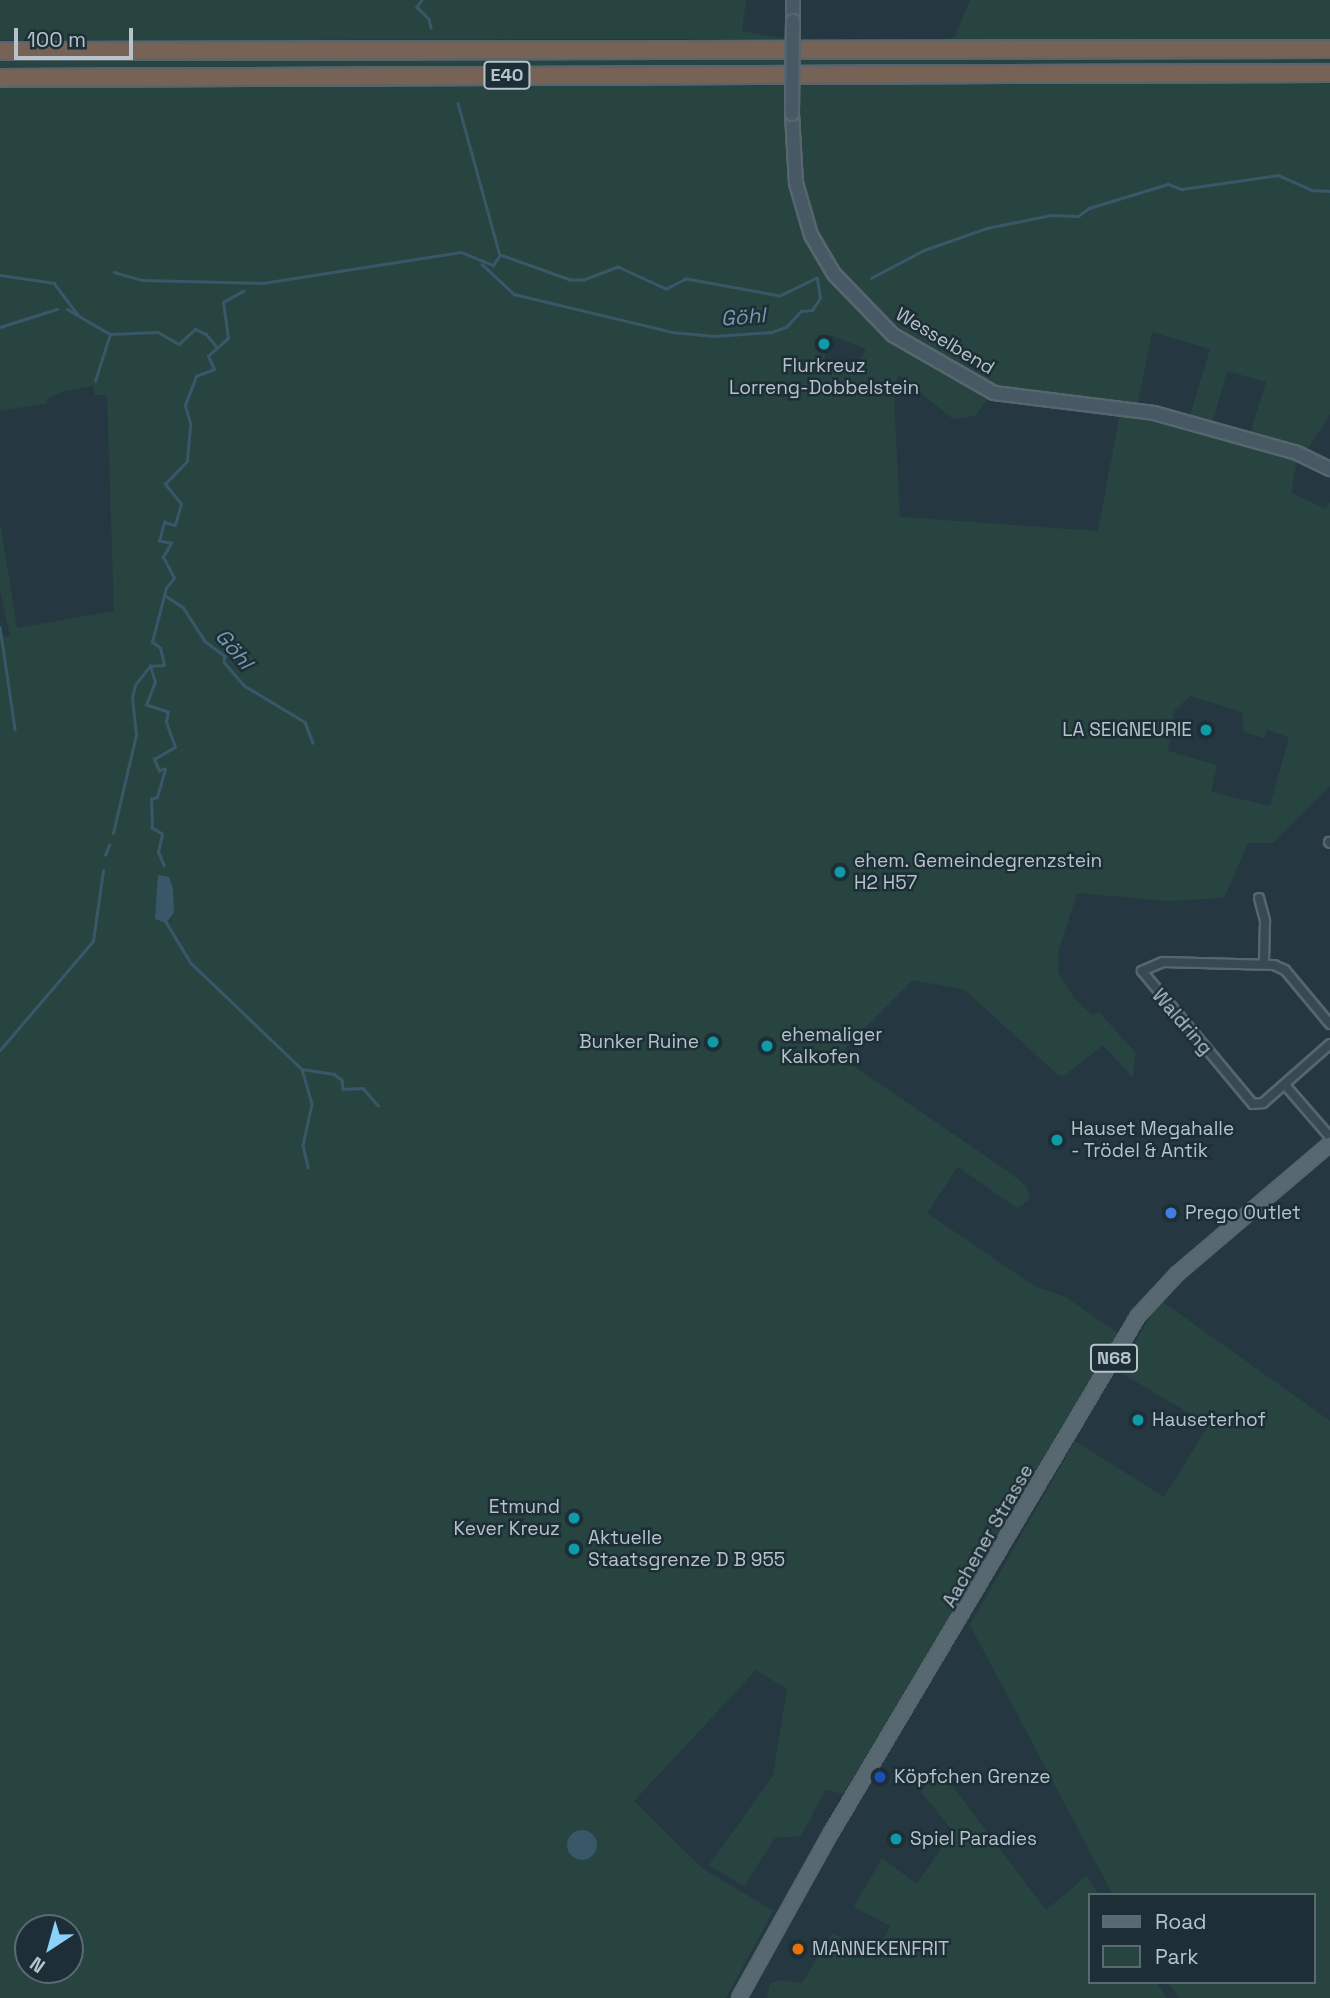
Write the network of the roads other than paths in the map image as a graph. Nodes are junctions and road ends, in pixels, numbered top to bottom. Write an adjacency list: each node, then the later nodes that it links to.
1 (793, 0): 6 (street, Wesselbend, bridge)
2 (1330, 49): 3 (highway, E40)
3 (0, 51)
4 (1330, 74): 5 (highway, E40)
5 (0, 78)
6 (1330, 469)
7 (1259, 898): 8 (street)
8 (1264, 963): 9 (street, Waldring); 11 (street, Waldring)
9 (1330, 1024)
10 (1330, 1044): 11 (street, Waldring)
11 (1285, 1084): 12 (street)
12 (1330, 1137)
13 (1330, 1144): 14 (main road, Aachener Strasse / N68)
14 (739, 1998)

